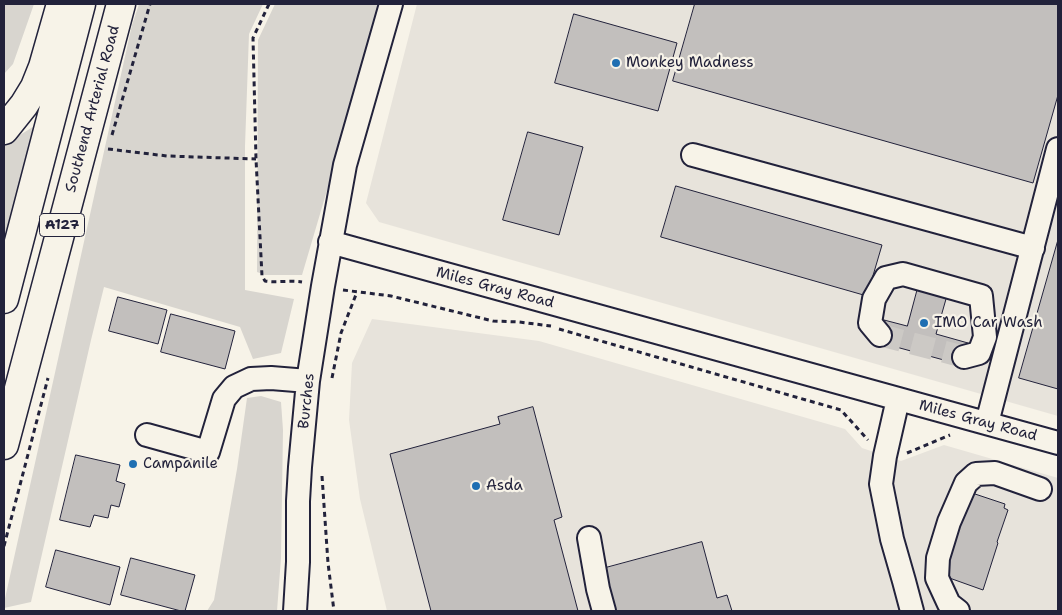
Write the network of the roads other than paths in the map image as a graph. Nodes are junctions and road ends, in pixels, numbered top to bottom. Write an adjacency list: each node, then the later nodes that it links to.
1 (61, 4): 5 (highway)
2 (81, 4): 10 (highway, A127)
3 (121, 4): 20 (highway, Southend Arterial Road / A127)
4 (390, 4): 8 (street)
5 (4, 130)
6 (1058, 149): 9 (street)
7 (693, 155): 9 (street)
8 (330, 242): 15 (street, Burches); 16 (street, Miles Gray Road)
9 (1033, 248): 13 (street)
10 (4, 299)
11 (880, 335): 12 (street)
12 (985, 337): 13 (street); 14 (street)
13 (1008, 344): 17 (street)
14 (964, 357)
15 (308, 381): 18 (street); 23 (street, Burches)
16 (898, 399): 17 (street, Miles Gray Road); 28 (street, Miles Gray Road)
17 (987, 424): 19 (street, Miles Gray Road)
18 (147, 435)
19 (1058, 443)
20 (4, 445)
21 (1040, 489): 29 (street)
22 (589, 538): 27 (street)
23 (298, 562): 24 (street); 25 (street, Burches); 26 (street, Burches)
24 (287, 611)
25 (295, 611)
26 (309, 611)
27 (604, 611)
28 (912, 611)
29 (958, 611)

